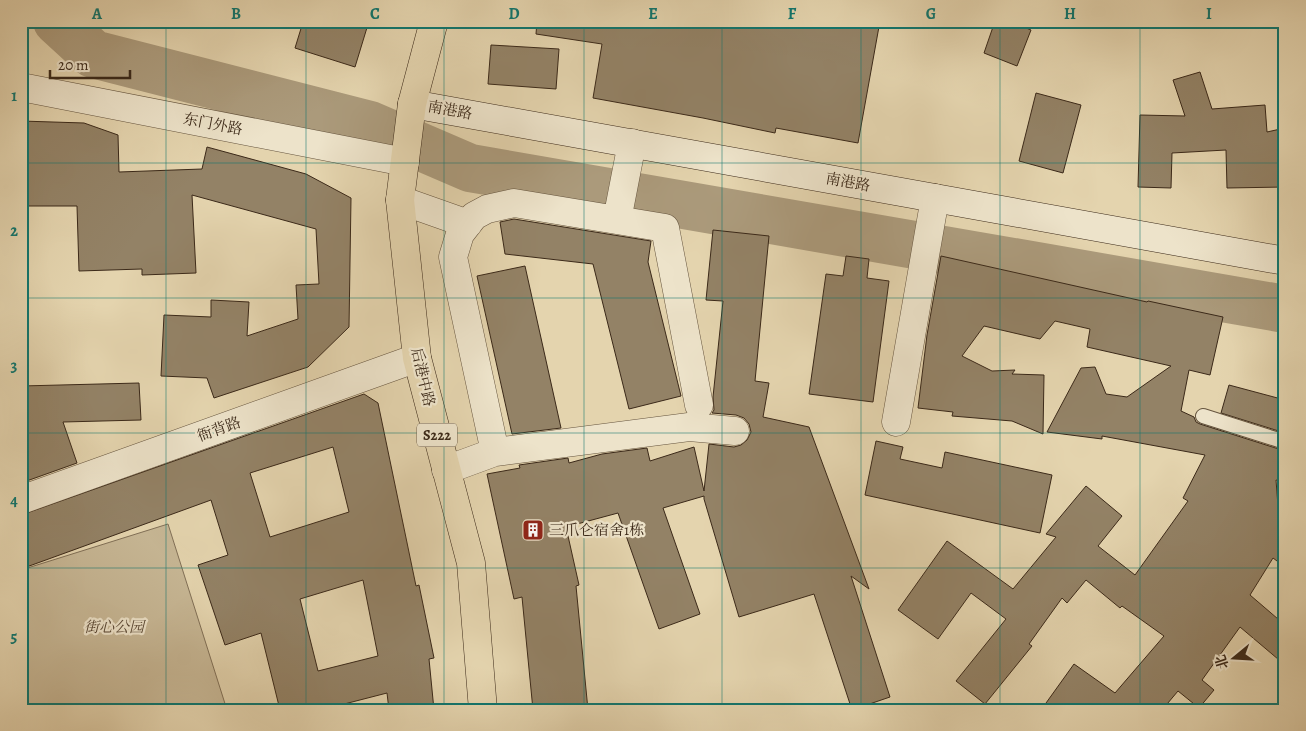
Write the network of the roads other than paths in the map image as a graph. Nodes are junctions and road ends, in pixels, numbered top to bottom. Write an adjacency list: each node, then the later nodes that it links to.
1 (434, 21): 3 (main road, S222)
2 (21, 86): 5 (street, 东门外路)
3 (412, 105): 4 (street, 南港路); 5 (main road, S222)
4 (631, 144): 6 (street, 南港路); 8 (street)
5 (405, 161): 7 (main road, 后港中路 / S222)
6 (934, 199): 10 (street, 南港路); 14 (street)
7 (400, 200): 9 (street); 11 (main road, 后港中路 / S222)
8 (616, 220): 9 (street); 12 (street)
9 (468, 224): 17 (street)
10 (1285, 261)
11 (416, 358): 18 (main road, 后港中路 / S222); 19 (street, 衙背路)
12 (699, 405)
13 (1203, 416): 16 (lane)
14 (896, 422)
15 (735, 431): 17 (street)
16 (1285, 442)
17 (495, 452): 18 (street)
18 (446, 470): 20 (main road, 后港中路 / S222)
19 (21, 500)
20 (483, 710)

